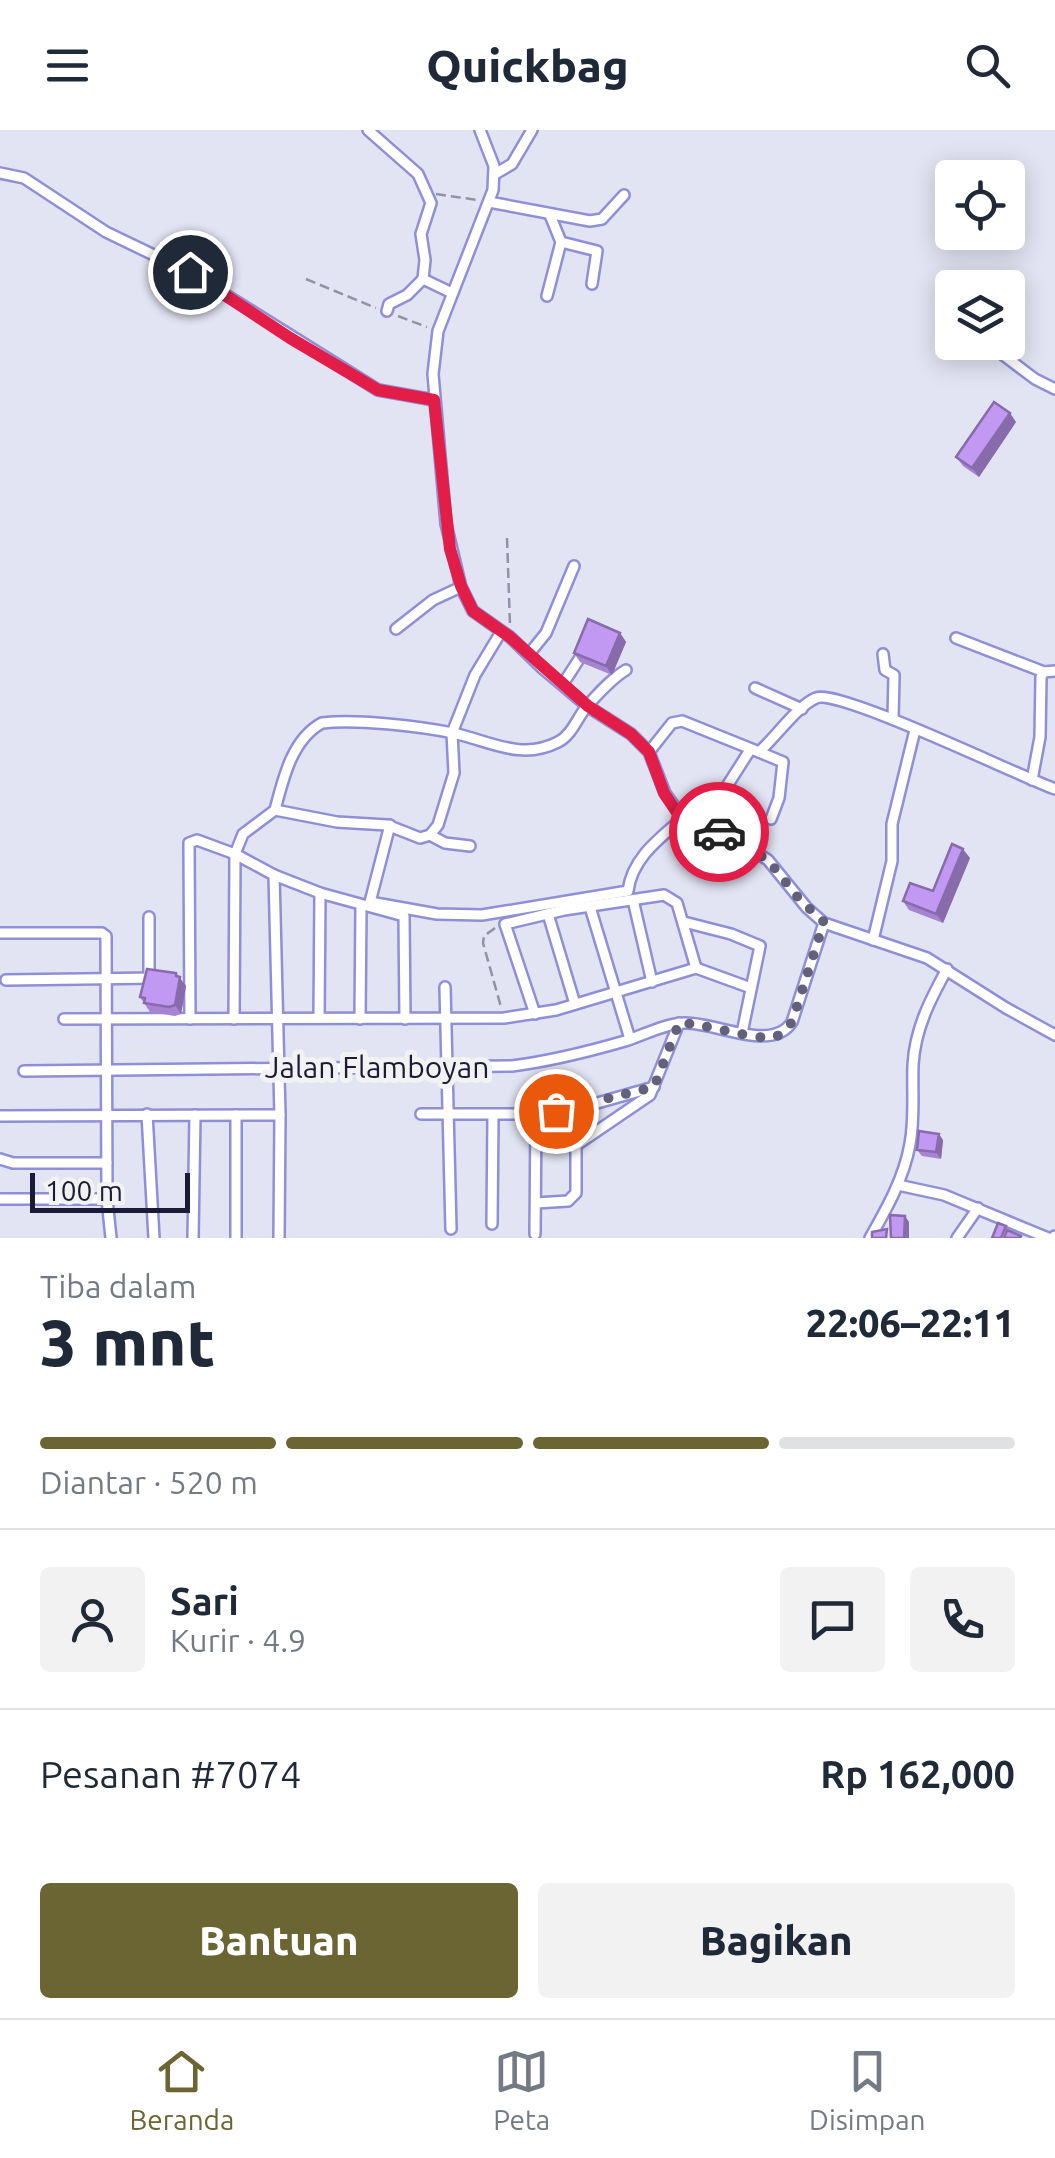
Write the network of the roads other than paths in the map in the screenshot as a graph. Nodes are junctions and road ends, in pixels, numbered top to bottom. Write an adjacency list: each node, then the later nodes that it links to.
1 (368, 130): 10 (street)
2 (480, 130): 5 (street)
3 (532, 130): 5 (street)
4 (0, 173): 17 (street)
5 (496, 174): 7 (street)
6 (624, 195): 8 (street)
7 (489, 202): 8 (street); 12 (street)
8 (550, 215): 9 (street)
9 (561, 242): 11 (street); 13 (street)
10 (423, 279): 12 (street); 14 (street)
11 (592, 284)
12 (452, 293): 17 (street)
13 (547, 296)
14 (386, 312)
15 (1010, 360): 16 (street)
16 (1055, 389)
17 (434, 400): 19 (street)
18 (574, 566): 24 (street)
19 (461, 586): 20 (street); 21 (street)
20 (396, 628)
21 (506, 634): 24 (street); 34 (street)
22 (956, 638): 27 (street)
23 (588, 642): 28 (street)
24 (529, 654): 28 (street)
25 (883, 654): 32 (street)
26 (626, 670): 30 (street)
27 (1050, 672): 37 (street)
28 (564, 684): 30 (street)
29 (755, 688): 31 (street)
30 (588, 706): 34 (street); 36 (street)
31 (802, 709): 32 (street); 35 (street)
32 (893, 719): 33 (street)
33 (914, 730): 37 (street); 57 (street)
34 (452, 733): 39 (street); 44 (street)
35 (754, 751): 36 (street); 41 (street); 43 (street)
36 (649, 752): 40 (street)
37 (1032, 780): 38 (street)
38 (1055, 789)
39 (275, 810): 42 (street); 46 (street)
40 (684, 818): 42 (street); 43 (street)
41 (771, 819)
42 (390, 826): 44 (street)
43 (708, 827): 55 (street)
44 (430, 835): 45 (street)
45 (470, 846)
46 (235, 854): 47 (street); 64 (street); 75 (street)
47 (274, 875): 48 (street); 76 (street)
48 (320, 894): 50 (street); 72 (street)
49 (633, 900): 51 (street); 54 (street); 66 (street)
50 (362, 906): 77 (street); 78 (street)
51 (590, 907): 52 (street); 69 (street)
52 (548, 914): 70 (street); 71 (street)
53 (149, 917): 61 (street)
54 (684, 922): 58 (street); 68 (street)
55 (824, 922): 57 (street); 82 (street, Jalan Flamboyan)
56 (0, 933): 60 (street)
57 (873, 940): 59 (street)
58 (696, 968): 66 (street); 68 (street)
59 (947, 969): 83 (street); 104 (street)
60 (105, 978): 61 (street); 65 (street); 80 (street)
61 (149, 978): 62 (street)
62 (163, 978)
63 (176, 978): 64 (street)
64 (190, 978): 74 (street)
65 (6, 980)
66 (652, 982): 69 (street)
67 (445, 986): 73 (street)
68 (751, 988): 82 (street)
69 (614, 991): 70 (street); 84 (street)
70 (576, 1004): 71 (street)
71 (535, 1014): 73 (street)
72 (319, 1018): 76 (street); 77 (street)
73 (447, 1018): 78 (street); 86 (street)
74 (190, 1019): 75 (street); 80 (street)
75 (234, 1019): 76 (street)
76 (277, 1019): 85 (street)
77 (360, 1019): 78 (street)
78 (405, 1019)
79 (64, 1020): 80 (street)
80 (106, 1020): 87 (street)
81 (679, 1023): 82 (street, Jalan Flamboyan); 84 (street, Jalan Flamboyan); 89 (street)
82 (742, 1033)
83 (1055, 1035)
84 (630, 1039): 86 (street, Jalan Flamboyan)
85 (278, 1067): 86 (street, Jalan Flamboyan); 87 (street, Jalan Flamboyan); 98 (street)
86 (447, 1068): 96 (street)
87 (108, 1069): 88 (street, Jalan Flamboyan); 91 (street)
88 (24, 1071)
89 (654, 1087): 90 (street); 101 (street)
90 (576, 1109): 97 (street); 101 (street)
91 (108, 1114): 92 (street); 100 (street); 103 (street)
92 (147, 1114): 93 (street); 113 (street)
93 (195, 1114): 94 (street); 114 (street)
94 (236, 1114): 98 (street); 115 (street)
95 (422, 1114): 96 (street)
96 (447, 1114): 99 (street); 110 (street)
97 (536, 1114): 99 (street); 107 (street)
98 (280, 1115): 116 (street)
99 (492, 1115): 109 (street)
100 (0, 1116)
101 (578, 1144): 107 (street)
102 (0, 1159): 103 (street)
103 (108, 1163): 106 (street)
104 (898, 1186): 108 (street); 117 (street)
105 (0, 1199): 106 (street)
106 (107, 1199): 112 (street)
107 (536, 1204): 111 (street)
108 (978, 1208): 118 (street); 119 (street)
109 (492, 1224)
110 (452, 1229)
111 (535, 1234)
112 (111, 1238)
113 (154, 1238)
114 (194, 1238)
115 (236, 1238)
116 (278, 1238)
117 (870, 1238)
118 (957, 1238)
119 (1053, 1238)

